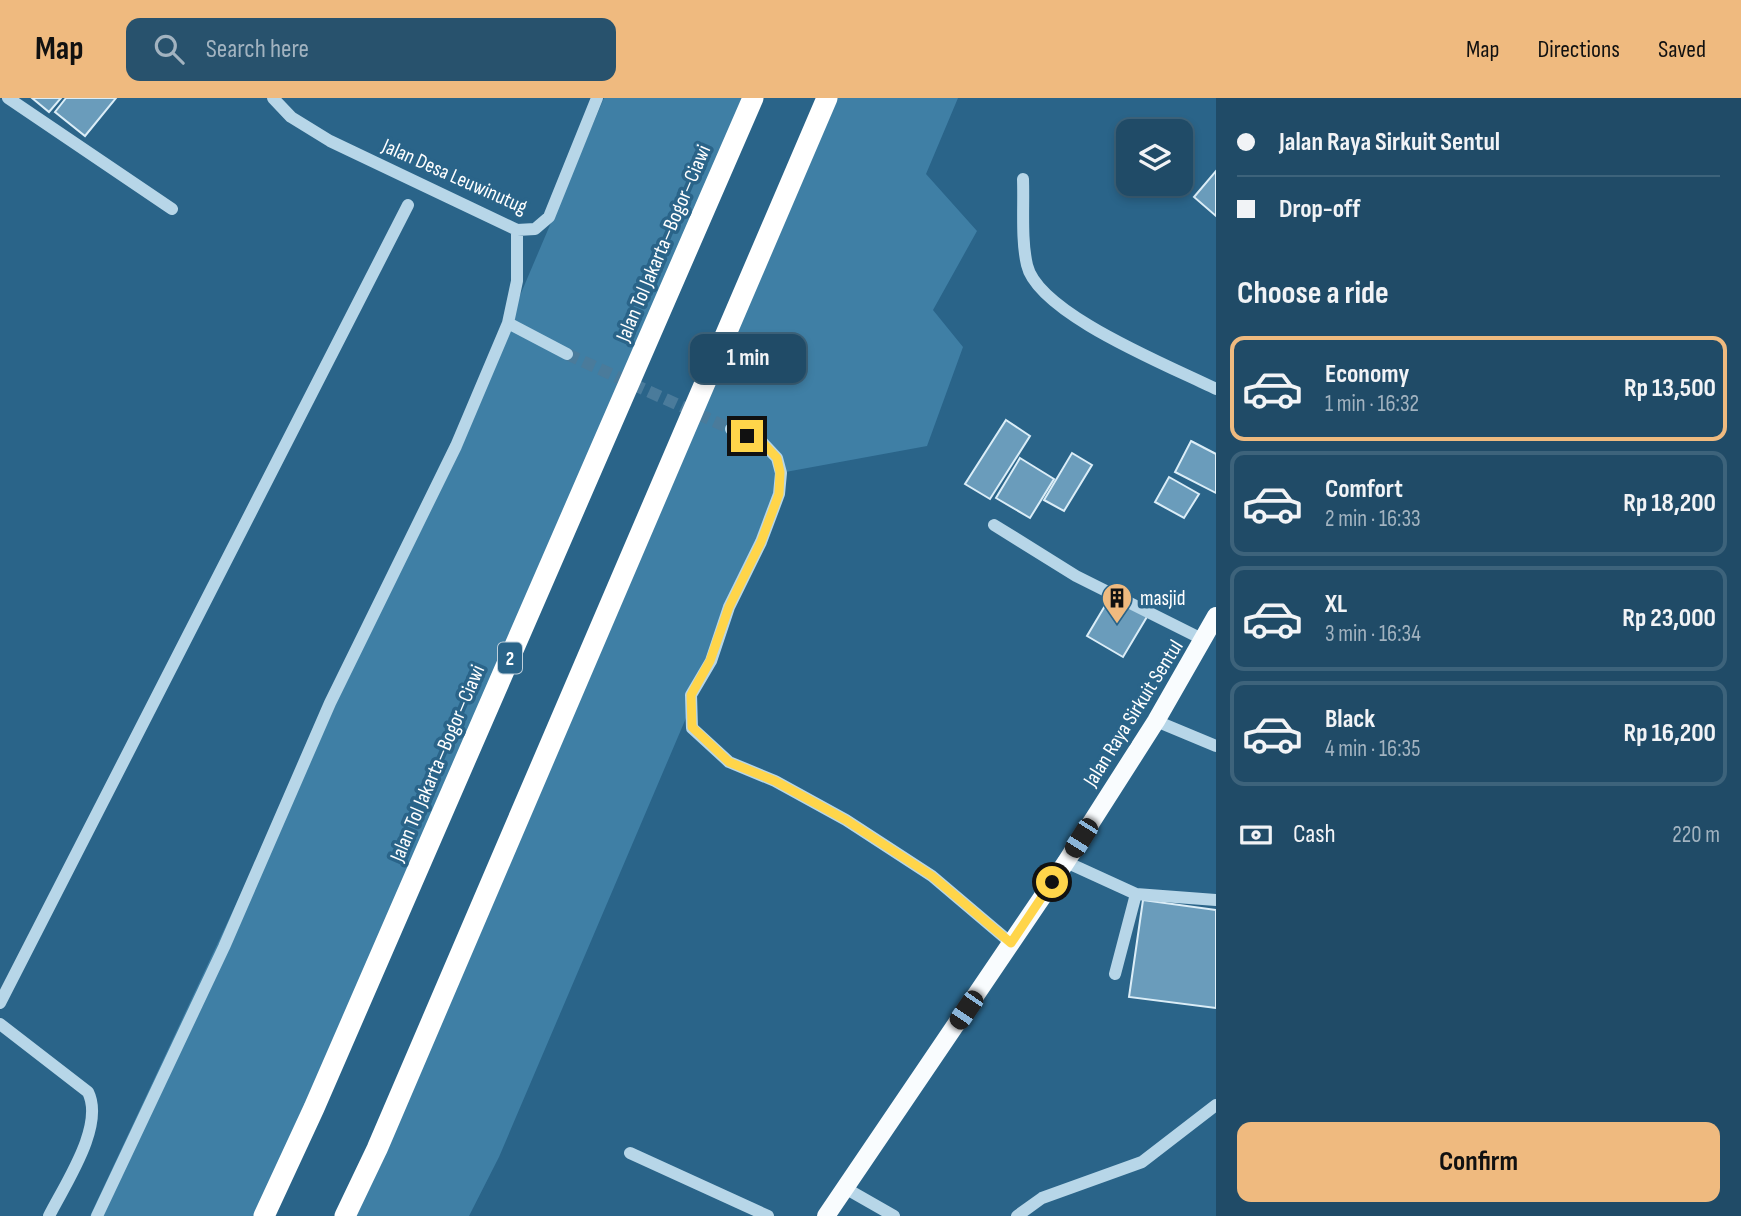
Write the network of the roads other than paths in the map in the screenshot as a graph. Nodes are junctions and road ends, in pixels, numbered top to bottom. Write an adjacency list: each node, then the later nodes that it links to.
1 (8, 98): 8 (street)
2 (273, 98): 9 (street, Jalan Desa Leuwinutug)
3 (597, 98): 9 (street, Jalan Desa Leuwinutug)
4 (753, 98): 31 (highway, Jalan Tol Jakarta–Bogor–Ciawi / 2)
5 (827, 98): 32 (highway)
6 (1023, 179): 12 (street)
7 (408, 205): 24 (street)
8 (172, 209)
9 (517, 230): 10 (street)
10 (508, 323): 11 (street); 30 (street)
11 (566, 354)
12 (1216, 389)
13 (732, 429): 22 (street)
14 (994, 525): 16 (street)
15 (1216, 616): 16 (main road, Jalan Raya Sirkuit Sentul)
16 (1205, 640): 17 (main road, Jalan Raya Sirkuit Sentul)
17 (1156, 721): 18 (street); 19 (main road, Jalan Raya Sirkuit Sentul)
18 (1216, 746)
19 (1066, 862): 20 (street); 22 (main road, Jalan Raya Sirkuit Sentul)
20 (1136, 894): 21 (street); 23 (street)
21 (1216, 900)
22 (1011, 943): 28 (main road, Jalan Raya Sirkuit Sentul)
23 (1115, 974)
24 (0, 1003)
25 (0, 1024): 29 (street)
26 (1216, 1105): 36 (street)
27 (631, 1153): 33 (street)
28 (845, 1188): 34 (main road, Jalan Raya Sirkuit Sentul); 35 (street)
29 (48, 1216)
30 (97, 1216)
31 (264, 1216)
32 (345, 1216)
33 (768, 1216)
34 (827, 1216)
35 (894, 1216)
36 (1017, 1216)

